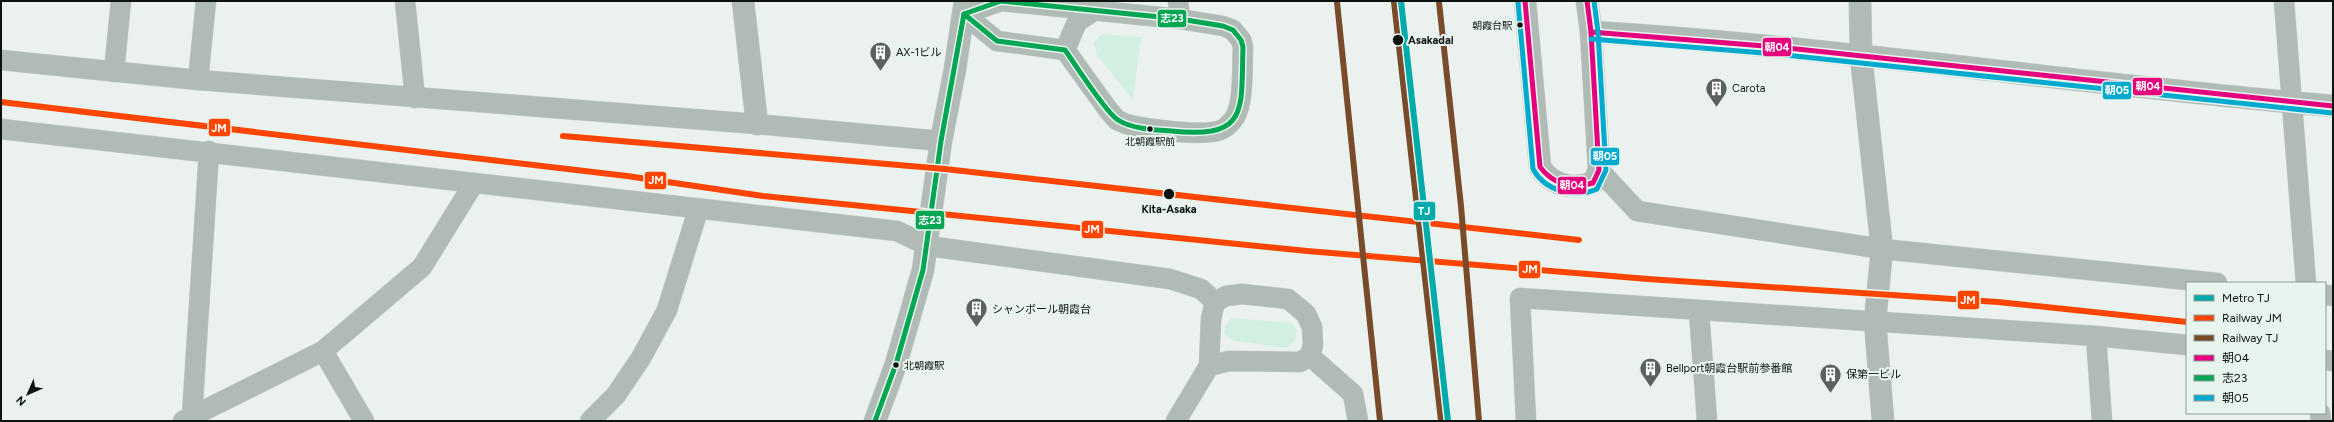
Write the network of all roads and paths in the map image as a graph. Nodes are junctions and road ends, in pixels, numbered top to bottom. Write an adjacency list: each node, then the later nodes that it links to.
1 (121, 1): 16 (street)
2 (206, 1): 17 (street)
3 (405, 1): 18 (street)
4 (743, 1): 21 (street)
5 (1525, 1): 25 (street)
6 (1860, 1): 14 (street)
7 (2284, 1): 19 (street)
8 (1589, 2): 12 (street)
9 (965, 8): 10 (street); 13 (street); 23 (street)
10 (1095, 10): 11 (street); 13 (street)
11 (1179, 10): 13 (street)
12 (1591, 32): 14 (street); 25 (street)
13 (1064, 50)
14 (1861, 56): 19 (street); 29 (street)
15 (1, 60): 16 (street)
16 (114, 72): 17 (street)
17 (198, 80): 18 (street)
18 (415, 98): 21 (street)
19 (2293, 103): 20 (street); 31 (street)
20 (2333, 106)
21 (757, 124): 23 (street)
22 (1, 129): 24 (street)
23 (941, 141): 28 (street)
24 (209, 151): 26 (street); 40 (street)
25 (1599, 170): 29 (street)
26 (474, 183): 27 (street); 37 (street)
27 (698, 210): 28 (street); 42 (street)
28 (928, 246): 32 (street); 43 (street)
29 (1882, 249): 30 (street); 34 (street)
30 (2207, 282)
31 (2306, 282)
32 (1215, 302): 38 (street); 39 (street)
33 (1699, 311): 34 (street); 46 (street); 47 (street)
34 (1875, 321): 35 (street); 48 (street)
35 (2096, 336): 36 (street); 49 (street)
36 (2186, 345)
37 (323, 351): 40 (street); 41 (street)
38 (1310, 356): 39 (street); 45 (street)
39 (1209, 366): 44 (street)
40 (188, 419)
41 (364, 421)
42 (590, 421)
43 (875, 421)
44 (1176, 421)
45 (1358, 421)
46 (1526, 421)
47 (1707, 421)
48 (1883, 421)
49 (2102, 421)

